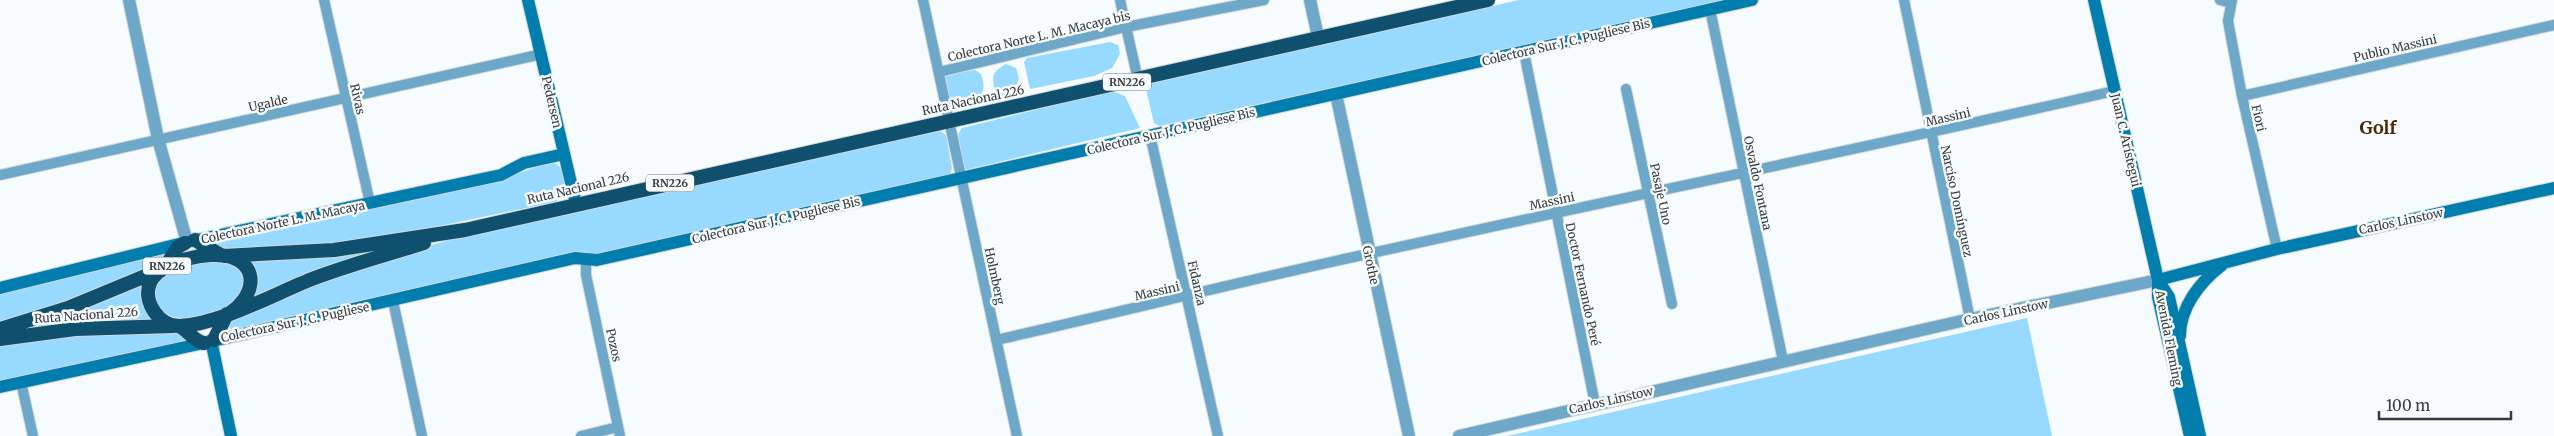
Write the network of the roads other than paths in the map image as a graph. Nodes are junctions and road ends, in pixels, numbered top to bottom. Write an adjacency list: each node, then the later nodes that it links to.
1 (129, 0): 29 (street)
2 (324, 0): 25 (street, Rivas)
3 (528, 0): 18 (main road, Pedersen)
4 (923, 0): 19 (street, Holmberg)
5 (1120, 0): 15 (street)
6 (1264, 0): 15 (street, Colectora Norte L. M. Macaya bis)
7 (1310, 0): 16 (street)
8 (1488, 0): 16 (highway, Ruta Nacional 226 / RN226)
9 (1752, 0): 13 (main road, Colectora Sur J. C. Pugliese Bis)
10 (1904, 0): 27 (street, Narciso Domínguez)
11 (2094, 0): 22 (main road, Juan C. Arístegui)
12 (2228, 1): 24 (street, Fiori)
13 (1710, 9): 17 (main road, Colectora Sur J. C. Pugliese Bis); 31 (street, Osvaldo Fontana)
14 (2554, 25): 24 (street, Publio Massini)
15 (1126, 27): 19 (street, Colectora Norte L. M. Macaya bis); 20 (street)
16 (1318, 37): 20 (highway, Ruta Nacional 226 / RN226)
17 (1524, 52): 23 (main road, Colectora Sur J. C. Pugliese Bis); 38 (street, Doctor Fernando Peré)
18 (542, 54): 25 (street, Ugalde); 30 (main road, Pedersen)
19 (939, 72): 26 (street, Holmberg)
20 (1138, 80): 26 (highway, Ruta Nacional 226 / RN226)
21 (1626, 89): 35 (street, Pasaje Uno)
22 (2114, 91): 27 (street, Massini); 47 (main road, Juan C. Arístegui)
23 (1336, 94): 28 (main road, Colectora Sur J. C. Pugliese Bis); 42 (street, Grothe)
24 (2242, 96): 41 (street, Fiori)
25 (345, 100): 29 (street, Ugalde); 36 (street, Rivas)
26 (948, 121): 33 (street, Holmberg); 37 (highway, Ruta Nacional 226 / RN226)
27 (1930, 134): 31 (street, Massini); 53 (street, Narciso Domínguez)
28 (1150, 135): 33 (main road, Colectora Sur J. C. Pugliese Bis); 49 (street, Fidanza)
29 (158, 139): 32 (street, Ugalde); 40 (street)
30 (564, 154): 36 (main road, Colectora Norte L. M. Macaya); 37 (main road, Pedersen)
31 (1743, 172): 35 (street, Massini); 60 (street, Osvaldo Fontana)
32 (0, 175)
33 (960, 179): 44 (main road, Colectora Sur J. C. Pugliese Bis); 57 (street, Holmberg)
34 (2554, 188): 41 (main road, Carlos Linstow)
35 (1647, 192): 38 (street, Massini); 51 (street, Pasaje Uno)
36 (370, 203): 40 (main road, Colectora Norte L. M. Macaya)
37 (576, 204): 39 (highway, Ruta Nacional 226 / RN226)
38 (1556, 213): 42 (street, Massini); 63 (street, Doctor Fernando Peré)
39 (465, 230): 43 (highway, Ruta Nacional 226 / RN226); 52 (highway, Ruta Nacional 226 / RN226)
40 (189, 242): 43 (highway); 46 (highway); 48 (main road, Colectora Norte L. M. Macaya)
41 (2276, 249): 45 (main road, Carlos Linstow)
42 (1368, 253): 49 (street, Massini); 71 (street, Grothe)
43 (223, 255): 46 (highway, Ruta Nacional 226 / RN226); 52 (highway)
44 (589, 260): 50 (main road, Colectora Sur J. C. Pugliese); 64 (street, Pozos)
45 (2227, 262): 47 (main road, Carlos Linstow); 59 (main road)
46 (162, 269): 54 (highway, Ruta Nacional 226 / RN226); 55 (highway, Ruta Nacional 226 / RN226)
47 (2158, 280): 53 (street, Carlos Linstow); 59 (main road, Avenida Fleming); 73 (main road, Avenida Fleming)
48 (0, 286)
49 (1187, 297): 57 (street, Massini); 70 (street, Fidanza)
50 (393, 301): 58 (main road, Colectora Sur J. C. Pugliese); 67 (street)
51 (1672, 304)
52 (228, 313): 54 (highway, Ruta Nacional 226 / RN226); 58 (highway)
53 (1970, 319): 60 (street, Carlos Linstow)
54 (177, 326): 56 (highway, Ruta Nacional 226 / RN226); 58 (highway)
55 (0, 329)
56 (0, 339)
57 (996, 340): 69 (street, Holmberg)
58 (210, 341): 61 (main road, Colectora Sur J. C. Pugliese); 66 (main road)
59 (2180, 346): 74 (main road, Avenida Fleming)
60 (1783, 361): 63 (street, Carlos Linstow)
61 (21, 382): 62 (main road, Colectora Sur J. C. Pugliese); 65 (street)
62 (0, 386)
63 (1595, 404): 72 (street, Carlos Linstow)
64 (619, 432): 68 (street)
65 (33, 436)
66 (231, 436)
67 (422, 436)
68 (581, 436)
69 (1017, 436)
70 (1218, 436)
71 (1409, 436)
72 (1459, 436)
73 (2190, 436)
74 (2200, 436)

